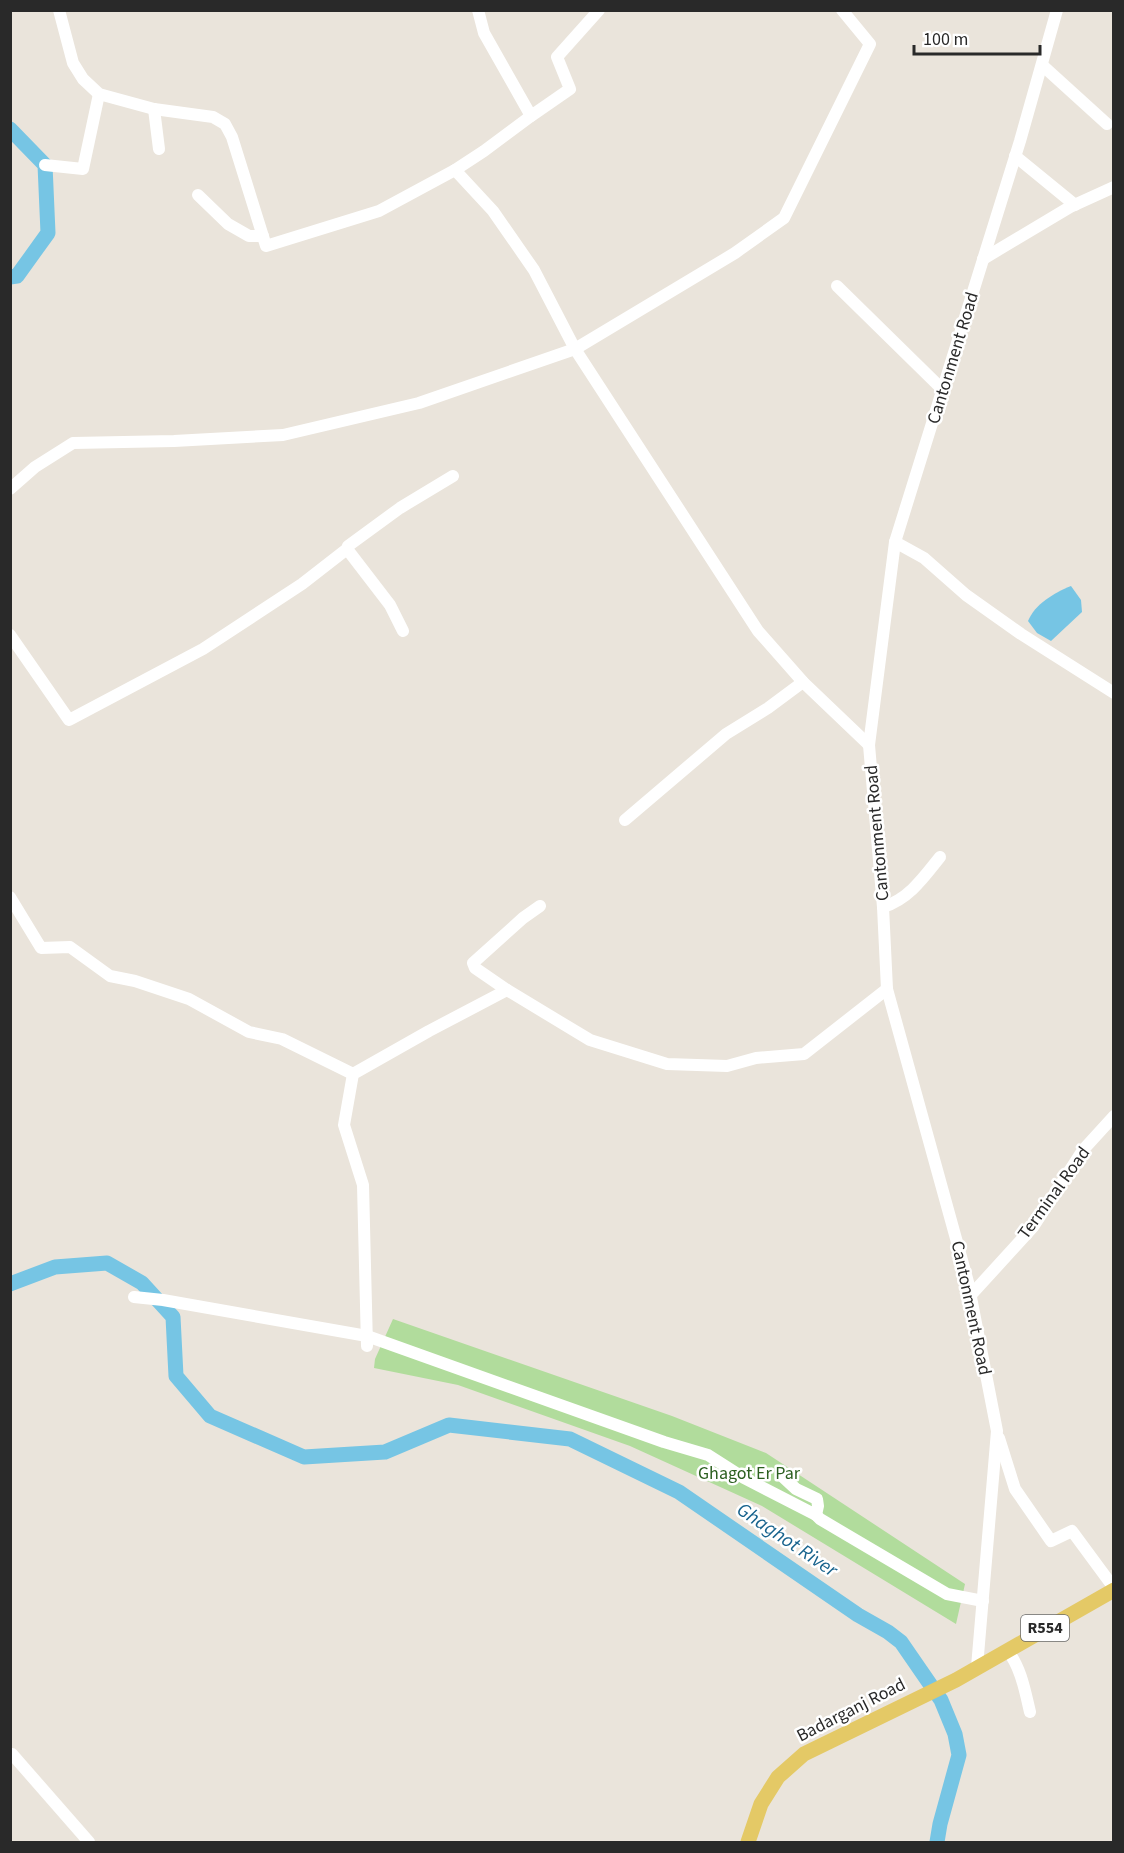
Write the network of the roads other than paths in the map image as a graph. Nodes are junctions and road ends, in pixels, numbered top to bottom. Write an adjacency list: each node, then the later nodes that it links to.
1 (59, 10): 7 (street)
2 (478, 10): 9 (street)
3 (599, 10): 9 (street)
4 (842, 10): 21 (street)
5 (1058, 10): 6 (street, Cantonment Road)
6 (1042, 65): 10 (street); 12 (street, Cantonment Road)
7 (99, 94): 8 (street); 13 (street)
8 (154, 109): 11 (street); 18 (street)
9 (531, 116): 14 (street)
10 (1107, 124)
11 (159, 149)
12 (1015, 156): 17 (street); 19 (street, Cantonment Road)
13 (45, 165)
14 (454, 170): 18 (street); 21 (street)
15 (1111, 192): 17 (street)
16 (198, 195): 18 (street)
17 (1075, 205): 19 (street)
18 (263, 236)
19 (983, 259): 22 (street, Cantonment Road)
20 (837, 286): 22 (street)
21 (575, 349): 24 (street); 29 (street)
22 (943, 390): 25 (street, Cantonment Road)
23 (453, 476): 26 (street)
24 (10, 489)
25 (895, 542): 30 (street); 31 (street, Cantonment Road)
26 (347, 549): 27 (street); 28 (street)
27 (403, 631)
28 (10, 635)
29 (804, 682): 31 (street); 32 (street)
30 (1113, 693)
31 (869, 745): 36 (street, Cantonment Road)
32 (625, 820)
33 (940, 857): 36 (street)
34 (10, 897): 39 (street)
35 (540, 906): 38 (street)
36 (883, 907): 37 (street, Cantonment Road)
37 (887, 989): 38 (street); 41 (street, Cantonment Road)
38 (507, 990): 39 (street)
39 (353, 1074): 43 (street)
40 (1113, 1116): 41 (street, Terminal Road)
41 (970, 1296): 44 (street, Cantonment Road)
42 (134, 1297): 43 (street)
43 (367, 1341): 46 (street)
44 (997, 1431): 47 (street); 48 (street, Cantonment Road)
45 (782, 1476): 46 (street)
46 (816, 1515): 48 (street)
47 (1113, 1589): 49 (main road, R554)
48 (983, 1601): 50 (street, Cantonment Road)
49 (1007, 1650): 50 (main road, R554); 51 (street)
50 (977, 1667): 54 (main road, Badarganj Road)
51 (1030, 1712)
52 (12, 1754): 53 (street)
53 (89, 1842)
54 (748, 1842)

